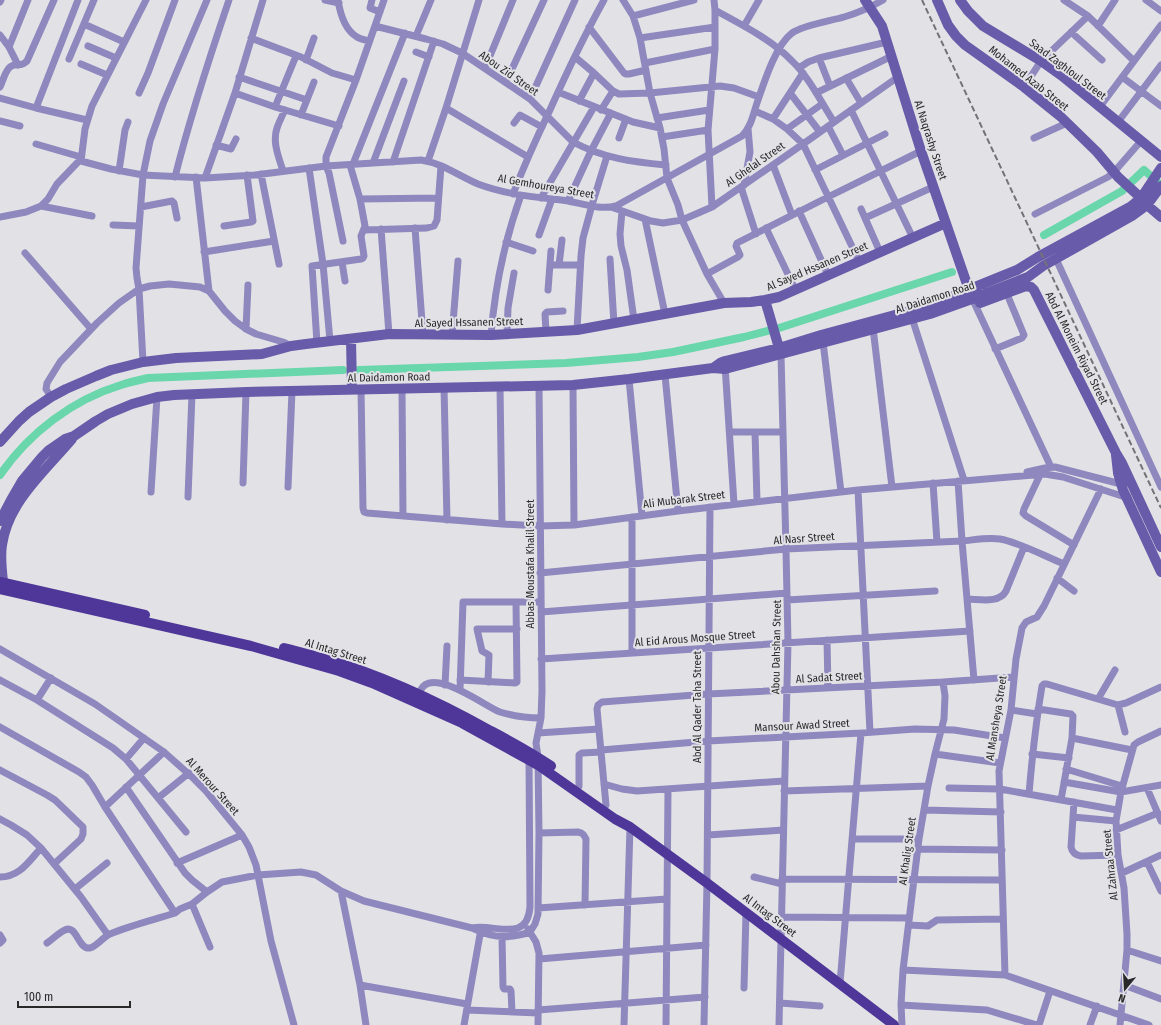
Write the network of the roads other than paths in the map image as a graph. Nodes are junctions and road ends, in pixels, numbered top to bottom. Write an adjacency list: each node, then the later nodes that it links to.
1 (28, 0): 55 (street)
2 (54, 0): 72 (street)
3 (78, 0): 109 (street)
4 (94, 0): 36 (street)
5 (146, 0): 52 (street)
6 (175, 0): 95 (street)
7 (206, 0): 174 (street)
8 (229, 0): 176 (street)
9 (263, 0): 47 (street)
10 (325, 0): 28 (street)
11 (372, 0): 33 (street)
12 (384, 0): 33 (street)
13 (431, 0): 46 (street)
14 (479, 0): 59 (street)
15 (513, 0): 75 (street)
16 (544, 0): 86 (street)
17 (575, 0): 102 (street)
18 (604, 0): 41 (street)
19 (624, 0): 34 (street)
20 (694, 0): 34 (street)
21 (714, 0): 31 (street)
22 (759, 0): 39 (street)
23 (883, 0): 30 (street, Al Gemhoureya Street)
24 (937, 0): 90 (main road, Mohamed Azab Street)
25 (1064, 0): 35 (street)
26 (1116, 0): 40 (street)
27 (1146, 0): 32 (street)
28 (339, 1): 50 (street)
29 (962, 1): 69 (main road, Saad Zaghloul Street)
30 (868, 3): 53 (main road, Al Naqrashy Street); 57 (street, Al Gemhoureya Street)
31 (715, 10): 39 (street); 42 (street)
32 (1161, 11)
33 (380, 12): 38 (street)
34 (633, 16): 49 (street)
35 (1088, 16): 40 (street); 43 (street)
36 (84, 24): 52 (street); 66 (street)
37 (1161, 25): 70 (street)
38 (375, 26): 44 (street, Abou Zid Street); 50 (street)
39 (744, 26): 57 (street)
40 (1098, 26): 70 (street)
41 (589, 27): 63 (street); 74 (street)
42 (715, 27): 49 (street); 56 (street)
43 (1071, 32): 68 (street); 69 (street)
44 (405, 34): 46 (street, Abou Zid Street); 161 (street)
45 (0, 35): 55 (street)
46 (416, 36): 51 (street, Abou Zid Street)
47 (251, 38): 60 (street); 81 (street)
48 (314, 38): 67 (street)
49 (640, 38): 74 (street)
50 (369, 41): 83 (street)
51 (434, 41): 59 (street, Abou Zid Street); 62 (street)
52 (124, 42): 64 (street)
53 (887, 42): 61 (main road, Al Naqrashy Street); 65 (street)
54 (88, 46): 64 (street)
55 (9, 47): 72 (street)
56 (715, 49): 74 (street); 87 (street)
57 (778, 49): 76 (street); 100 (street, Al Gemhoureya Street)
58 (416, 52): 62 (street)
59 (462, 53): 75 (street, Abou Zid Street); 110 (street)
60 (296, 56): 67 (street); 93 (street)
61 (892, 56): 79 (main road, Al Naqrashy Street); 82 (street)
62 (429, 57): 159 (street)
63 (574, 57): 77 (street); 94 (street)
64 (116, 58): 78 (street)
65 (819, 58): 76 (street); 88 (street)
66 (70, 59)
67 (306, 60): 83 (street)
68 (1102, 60)
69 (1041, 61): 90 (street); 112 (main road, Saad Zaghloul Street)
70 (1134, 61): 80 (street)
71 (81, 64): 78 (street)
72 (18, 65): 89 (street)
73 (1161, 65): 92 (street)
74 (645, 66): 97 (street)
75 (485, 68): 86 (street, Abou Zid Street)
76 (801, 71): 98 (street); 99 (street)
77 (594, 73): 91 (street); 104 (street)
78 (107, 76): 124 (street)
79 (898, 77): 105 (street, Al Ghelal Street); 151 (main road, Al Naqrashy Street)
80 (1122, 77): 92 (street); 112 (street)
81 (239, 78): 93 (street); 96 (street)
82 (846, 78): 88 (street); 105 (street)
83 (356, 80): 132 (street)
84 (404, 81): 160 (street)
85 (314, 82): 103 (street)
86 (506, 82): 102 (street, Abou Zid Street)
87 (712, 86): 97 (street); 100 (street); 114 (street)
88 (830, 86): 99 (street)
89 (0, 87)
90 (1024, 87): 129 (main road, Mohamed Azab Street)
91 (613, 91): 97 (street); 111 (street)
92 (1142, 91): 107 (street); 127 (street)
93 (282, 92): 103 (street); 108 (street)
94 (558, 92): 104 (street); 120 (street)
95 (138, 93)
96 (235, 93): 108 (street); 148 (street)
97 (650, 93): 121 (street)
98 (790, 93): 119 (street); 123 (street)
99 (816, 93): 106 (street)
100 (759, 97): 116 (street, Al Gemhoureya Street)
101 (0, 98): 109 (street)
102 (530, 99): 120 (street, Abou Zid Street)
103 (307, 100): 118 (street)
104 (580, 101): 111 (street)
105 (861, 103): 115 (street, Al Ghelal Street)
106 (822, 104): 119 (street); 130 (street)
107 (1161, 106)
108 (275, 107): 113 (street)
109 (36, 108): 124 (street)
110 (446, 108): 155 (street); 158 (street)
111 (598, 108): 117 (street); 145 (street)
112 (1099, 108): 127 (main road, Saad Zaghloul Street)
113 (285, 110): 118 (street); 170 (street)
114 (709, 110): 121 (street); 137 (street)
115 (851, 110): 130 (street, Al Ghelal Street); 146 (street)
116 (754, 111): 123 (street); 135 (street, Al Gemhoureya Street)
117 (610, 113): 122 (street); 150 (street)
118 (302, 115): 132 (street)
119 (807, 115): 136 (street); 138 (street)
120 (547, 117): 133 (street); 145 (street, Abou Zid Street)
121 (657, 118): 134 (street)
122 (626, 119): 134 (street); 141 (street)
123 (774, 119): 136 (street)
124 (87, 120): 157 (street)
125 (0, 121): 131 (street)
126 (128, 122): 169 (street)
127 (1118, 122): 144 (main road, Saad Zaghloul Street)
128 (514, 123): 133 (street)
129 (1067, 123): 142 (street); 173 (main road, Mohamed Azab Street)
130 (831, 124): 138 (street, Al Ghelal Street); 153 (street)
131 (20, 126)
132 (338, 126): 164 (street)
133 (542, 127): 155 (street)
134 (660, 128): 140 (street)
135 (748, 128): 152 (street, Al Gemhoureya Street); 180 (street)
136 (787, 129): 149 (street)
137 (708, 130): 140 (street); 152 (street)
138 (820, 132): 149 (street, Al Ghelal Street)
139 (885, 134): 146 (street)
140 (662, 137): 162 (street)
141 (619, 138)
142 (1034, 138)
143 (236, 139): 148 (street)
144 (1141, 141): 156 (main road, Saad Zaghloul Street); 173 (street)
145 (573, 142): 150 (street, Abou Zid Street); 187 (street)
146 (867, 143): 153 (street); 171 (street)
147 (36, 144): 157 (street, Al Gemhoureya Street)
148 (216, 144): 178 (street)
149 (803, 144): 163 (street, Al Ghelal Street); 168 (street)
150 (591, 151): 154 (street, Abou Zid Street); 190 (street)
151 (921, 151): 171 (street); 182 (main road, Al Naqrashy Street)
152 (709, 155): 179 (street, Al Gemhoureya Street); 196 (street)
153 (843, 155): 168 (street)
154 (607, 156): 162 (street, Abou Zid Street); 192 (street)
155 (528, 157): 183 (street)
156 (1161, 157)
157 (81, 159): 169 (street, Al Gemhoureya Street); 193 (street)
158 (428, 161): 159 (street, Al Gemhoureya Street); 165 (street, Al Gemhoureya Street)
159 (393, 162): 160 (street, Al Gemhoureya Street)
160 (373, 163): 161 (street, Al Gemhoureya Street)
161 (352, 164): 164 (street, Al Gemhoureya Street); 188 (street)
162 (666, 165): 179 (street)
163 (773, 165): 180 (street, Al Ghelal Street); 201 (street)
164 (326, 166): 166 (street, Al Gemhoureya Street); 223 (street)
165 (441, 166): 183 (street, Al Gemhoureya Street); 186 (street)
166 (309, 168): 170 (street, Al Gemhoureya Street); 236 (street)
167 (1161, 169): 185 (main road)
168 (815, 170): 184 (street)
169 (119, 171): 174 (street, Al Gemhoureya Street)
170 (283, 171): 172 (street, Al Gemhoureya Street)
171 (881, 171): 184 (street); 191 (street)
172 (261, 174): 175 (street, Al Gemhoureya Street); 222 (street)
173 (1116, 174): 185 (main road, Mohamed Azab Street); 200 (street)
174 (144, 175): 176 (street, Al Gemhoureya Street); 194 (street)
175 (247, 175): 178 (street, Al Gemhoureya Street); 212 (street)
176 (175, 177): 177 (street, Al Gemhoureya Street)
177 (196, 177): 178 (street, Al Gemhoureya Street); 227 (street)
178 (205, 178)
179 (668, 178): 195 (street, Al Gemhoureya Street); 208 (street)
180 (743, 186): 196 (street, Al Ghelal Street); 218 (street)
181 (1161, 186): 185 (main road)
182 (933, 187): 191 (street); 209 (main road, Al Naqrashy Street)
183 (517, 194): 187 (street, Al Gemhoureya Street); 224 (street)
184 (828, 197): 199 (street); 233 (street)
185 (1144, 197): 204 (main road); 217 (main road, Al Daidamon Road)
186 (438, 198): 188 (street); 213 (street)
187 (541, 198): 189 (street, Al Gemhoureya Street)
188 (360, 199): 216 (street)
189 (552, 199): 190 (street, Al Gemhoureya Street); 219 (street)
190 (568, 201): 192 (street, Al Gemhoureya Street)
191 (896, 204): 206 (street); 220 (street)
192 (592, 205): 195 (street, Al Gemhoureya Street); 239 (street)
193 (41, 206): 202 (street); 203 (street)
194 (141, 207): 205 (street); 211 (street)
195 (611, 207): 198 (street, Al Ghelal Street)
196 (712, 207): 208 (street, Al Ghelal Street)
197 (861, 209): 206 (street)
198 (622, 211): 207 (street, Al Ghelal Street); 257 (street)
199 (799, 211): 201 (street); 242 (street)
200 (1034, 214)
201 (792, 215): 214 (street)
202 (92, 216)
203 (0, 217)
204 (1161, 217)
205 (177, 218)
206 (865, 218): 228 (street)
207 (645, 219): 208 (street, Al Ghelal Street); 255 (street)
208 (682, 220): 241 (street)
209 (946, 223): 220 (main road, Al Sayed Hssanen Street); 250 (main road, Al Naqrashy Street)
210 (113, 225): 211 (street)
211 (139, 226): 245 (street)
212 (224, 226)
213 (415, 228): 215 (street); 266 (street)
214 (766, 228): 218 (street); 246 (street)
215 (381, 229): 216 (street); 264 (street)
216 (364, 230): 234 (street)
217 (1094, 233): 231 (main road, Al Daidamon Road); 250 (main road, Al Daidamon Road)
218 (756, 234): 241 (street)
219 (539, 235)
220 (913, 238): 228 (main road, Al Sayed Hssanen Street)
221 (562, 240): 238 (street)
222 (274, 241): 227 (street); 235 (street)
223 (344, 241)
224 (506, 242): 225 (street); 268 (street)
225 (533, 251)
226 (551, 251): 237 (street)
227 (204, 252): 248 (street)
228 (880, 252): 233 (main road, Al Sayed Hssanen Street)
229 (25, 253): 260 (street)
230 (610, 259): 258 (street)
231 (1056, 259): 250 (main road, Al Daidamon Road); 303 (street)
232 (458, 261): 267 (street)
233 (859, 261): 242 (main road, Al Sayed Hssanen Street)
234 (342, 262): 236 (street); 243 (street)
235 (279, 264)
236 (323, 264): 270 (street); 272 (street)
237 (550, 265): 238 (street); 247 (street)
238 (559, 265): 239 (street)
239 (580, 265): 262 (street)
240 (514, 273): 265 (street)
241 (707, 274): 252 (street)
242 (828, 275): 246 (main road, Al Sayed Hssanen Street)
243 (345, 281)
244 (248, 286): 261 (street)
245 (139, 289): 248 (street); 260 (street); 276 (street)
246 (795, 289): 251 (main road, Al Sayed Hssanen Street)
247 (548, 290)
248 (209, 291): 261 (street)
249 (1007, 294): 250 (main road, Abd Al Moneim Riyad Street); 275 (street); 295 (main road, Abd Al Moneim Riyad Street)
250 (972, 298): 253 (main road, Al Daidamon Road); 275 (street)
251 (765, 300): 252 (main road, Al Sayed Hssanen Street); 274 (main road)
252 (724, 303): 255 (main road, Al Sayed Hssanen Street)
253 (929, 310): 256 (main road, Al Daidamon Road); 274 (main road, Al Daidamon Road)
254 (563, 311): 263 (street)
255 (665, 314): 257 (main road, Al Sayed Hssanen Street)
256 (912, 318): 259 (main road, Al Daidamon Road); 299 (street)
257 (634, 320): 258 (main road, Al Sayed Hssanen Street)
258 (614, 324): 262 (main road, Al Sayed Hssanen Street)
259 (873, 328): 271 (main road, Al Daidamon Road); 306 (street)
260 (91, 329): 289 (street)
261 (246, 329): 273 (street)
262 (577, 330): 263 (main road, Al Sayed Hssanen Street)
263 (546, 332): 265 (main road, Al Sayed Hssanen Street)
264 (389, 334): 266 (main road, Al Sayed Hssanen Street); 269 (main road, Al Sayed Hssanen Street)
265 (507, 334): 268 (main road, Al Sayed Hssanen Street)
266 (423, 335): 267 (main road, Al Sayed Hssanen Street)
267 (452, 335): 268 (main road, Al Sayed Hssanen Street)
268 (491, 335)
269 (350, 339): 270 (main road, Al Sayed Hssanen Street); 285 (main road)
270 (330, 341): 272 (main road, Al Sayed Hssanen Street)
271 (823, 342): 274 (main road, Al Daidamon Road); 310 (street)
272 (317, 343): 273 (main road, Al Sayed Hssanen Street)
273 (291, 346): 276 (main road, Al Sayed Hssanen Street)
274 (779, 348): 277 (main road, Al Daidamon Road); 293 (street, Abou Dahshan Street)
275 (996, 349): 296 (street)
276 (143, 362): 289 (main road, Al Sayed Hssanen Street)
277 (725, 365): 278 (main road, Al Daidamon Road); 291 (street)
278 (665, 375): 279 (main road, Al Daidamon Road); 319 (street)
279 (629, 379): 280 (main road, Al Daidamon Road); 321 (street)
280 (573, 384): 281 (main road, Al Daidamon Road); 326 (street)
281 (539, 385): 282 (main road, Al Daidamon Road); 327 (street, Abbas Moustafa Khalil Street)
282 (500, 386): 283 (main road, Al Daidamon Road); 325 (street)
283 (444, 387): 284 (main road, Al Daidamon Road); 323 (street)
284 (402, 388): 285 (main road, Al Daidamon Road); 320 (street)
285 (357, 389): 286 (main road, Al Daidamon Road); 320 (street, Ali Mubarak Street)
286 (292, 391): 287 (main road, Al Daidamon Road); 305 (street)
287 (246, 392): 288 (main road, Al Daidamon Road); 301 (street)
288 (192, 394): 290 (main road, Al Daidamon Road); 312 (street)
289 (52, 397): 294 (main road, Al Sayed Hssanen Street)
290 (157, 397): 309 (street); 315 (main road, Al Daidamon Road)
291 (730, 432): 292 (street); 317 (street)
292 (755, 432): 293 (street); 316 (street)
293 (783, 432): 314 (street, Abou Dahshan Street)
294 (0, 442)
295 (1116, 453): 300 (main road, Abd Al Moneim Riyad Street); 304 (main road, Abd Al Moneim Riyad Street)
296 (1051, 467): 298 (street); 304 (street)
297 (1040, 475): 298 (street); 307 (street); 331 (street)
298 (1011, 477): 299 (street, Ali Mubarak Street)
299 (961, 481): 302 (street, Ali Mubarak Street); 328 (street)
300 (1131, 482): 304 (street); 311 (main road, Abd Al Moneim Riyad Street)
301 (243, 483)
302 (933, 483): 306 (street, Ali Mubarak Street); 329 (street)
303 (1160, 483)
304 (1120, 484): 313 (main road, Abd Al Moneim Riyad Street)
305 (288, 486)
306 (892, 487): 308 (street, Ali Mubarak Street)
307 (1101, 489): 313 (street); 331 (street, Al Mansheya Street)
308 (858, 490): 310 (street, Ali Mubarak Street); 330 (street)
309 (150, 492)
310 (841, 492): 314 (street, Ali Mubarak Street)
311 (1136, 495): 313 (street); 333 (main road, Abd Al Moneim Riyad Street)
312 (188, 497)
313 (1126, 497): 338 (main road, Abd Al Moneim Riyad Street)
314 (785, 498): 316 (street, Ali Mubarak Street); 334 (street, Abou Dahshan Street)
315 (14, 501): 324 (main road, Al Daidamon Road); 341 (main road, Al Daidamon Road)
316 (757, 501): 317 (street, Ali Mubarak Street)
317 (734, 504): 318 (street, Ali Mubarak Street)
318 (710, 507): 319 (street, Ali Mubarak Street); 335 (street, Abd Al Qader Taha Street)
319 (678, 511): 321 (street, Ali Mubarak Street)
320 (403, 516): 323 (street, Ali Mubarak Street)
321 (642, 516): 322 (street, Ali Mubarak Street)
322 (632, 517): 326 (street, Ali Mubarak Street); 336 (street)
323 (447, 520): 325 (street, Ali Mubarak Street)
324 (0, 521)
325 (502, 524): 327 (street, Ali Mubarak Street)
326 (574, 525): 327 (street, Ali Mubarak Street)
327 (540, 526): 339 (street, Abbas Moustafa Khalil Street)
328 (962, 541): 329 (street, Al Nasr Street); 332 (street, Al Nasr Street); 347 (street)
329 (937, 542): 330 (street, Al Nasr Street)
330 (861, 545): 334 (street, Al Nasr Street); 345 (street)
331 (1074, 545): 337 (street, Al Mansheya Street)
332 (1024, 547): 337 (street, Al Nasr Street); 347 (street)
333 (1161, 547)
334 (786, 550): 335 (street, Al Nasr Street); 344 (street, Abou Dahshan Street)
335 (709, 557): 336 (street, Al Nasr Street); 346 (street, Abd Al Qader Taha Street)
336 (632, 564): 339 (street, Al Nasr Street); 350 (street)
337 (1064, 564): 340 (street, Al Mansheya Street)
338 (1161, 572)
339 (540, 573): 349 (street, Abbas Moustafa Khalil Street)
340 (1058, 578): 343 (street); 364 (street, Al Mansheya Street)
341 (1, 584): 356 (main road, Al Intag Street)
342 (935, 591): 345 (street)
343 (1074, 591)
344 (787, 596): 345 (street); 346 (street); 357 (street, Abou Dahshan Street)
345 (863, 596): 354 (street)
346 (709, 599): 350 (street); 359 (street, Abd Al Qader Taha Street)
347 (967, 599): 353 (street)
348 (516, 602): 349 (street); 352 (street); 367 (street)
349 (541, 602): 351 (street, Abbas Moustafa Khalil Street)
350 (632, 605): 351 (street); 361 (street)
351 (541, 612): 362 (street, Abbas Moustafa Khalil Street)
352 (517, 629): 369 (street); 369 (street)
353 (970, 631): 354 (street, Al Eid Arous Mosque Street); 368 (street)
354 (865, 638): 355 (street, Al Eid Arous Mosque Street); 372 (street)
355 (827, 640): 357 (street, Al Eid Arous Mosque Street); 374 (street)
356 (252, 643): 377 (main road, Al Intag Street); 405 (main road, Al Intag Street)
357 (788, 643): 359 (street, Al Eid Arous Mosque Street); 376 (street, Abou Dahshan Street)
358 (447, 646): 371 (street)
359 (709, 648): 361 (street, Al Eid Arous Mosque Street); 378 (street, Abd Al Qader Taha Street)
360 (0, 649): 365 (street, Al Merour Street)
361 (632, 653): 362 (street, Al Eid Arous Mosque Street)
362 (542, 659): 384 (street, Abbas Moustafa Khalil Street)
363 (1115, 670): 379 (street)
364 (1014, 677): 368 (street, Al Sadat Street); 382 (street, Al Mansheya Street)
365 (51, 678): 380 (street); 394 (street, Al Merour Street)
366 (0, 680): 380 (street)
367 (460, 680): 369 (street); 375 (street)
368 (974, 680): 370 (street, Al Sadat Street)
369 (488, 682)
370 (943, 682): 372 (street, Al Sadat Street); 387 (street, Al Khalig Street)
371 (445, 685): 375 (street); 377 (street)
372 (867, 686): 374 (street, Al Sadat Street); 389 (street)
373 (1161, 687): 381 (street)
374 (828, 688): 376 (street, Al Sadat Street)
375 (460, 690): 384 (street)
376 (786, 690): 378 (street, Al Sadat Street); 393 (street, Abou Dahshan Street)
377 (419, 694): 405 (main road, Al Intag Street)
378 (708, 694): 386 (street, Al Sadat Street); 397 (street, Abd Al Qader Taha Street)
379 (1098, 699): 381 (street); 383 (street)
380 (37, 700): 404 (street)
381 (1118, 705): 390 (street)
382 (1011, 710): 383 (street); 395 (street, Al Mansheya Street)
383 (1037, 712): 396 (street); 402 (street)
384 (540, 718): 391 (street, Abbas Moustafa Khalil Street)
385 (0, 727): 431 (street)
386 (599, 729): 391 (street); 399 (street)
387 (942, 729): 389 (street, Mansour Awad Street); 395 (street, Mansour Awad Street); 401 (street, Al Khalig Street)
388 (1161, 731): 398 (street)
389 (870, 732): 392 (street, Mansour Awad Street)
390 (1125, 732)
391 (538, 733): 405 (street, Abbas Moustafa Khalil Street)
392 (861, 733): 393 (street, Mansour Awad Street); 419 (street)
393 (785, 736): 397 (street, Mansour Awad Street); 411 (street, Abou Dahshan Street)
394 (144, 738): 400 (street, Al Merour Street); 404 (street)
395 (1005, 738): 406 (street, Al Mansheya Street)
396 (1072, 738): 398 (street); 403 (street)
397 (708, 741): 399 (street, Mansour Awad Street); 416 (street, Abd Al Qader Taha Street)
398 (1132, 750): 424 (street, Al Zahraa Street)
399 (601, 751): 413 (street); 415 (street, Mansour Awad Street)
400 (164, 752): 409 (street, Al Merour Street); 410 (street)
401 (935, 754): 406 (street); 417 (street, Al Khalig Street)
402 (1032, 754): 403 (street); 426 (street)
403 (1068, 758): 407 (street)
404 (126, 759): 410 (street)
405 (534, 759): 415 (main road, Al Intag Street); 440 (main road, Al Intag Street); 444 (street); 483 (street)
406 (1000, 763): 423 (street, Al Mansheya Street)
407 (1066, 769): 412 (street); 424 (street)
408 (0, 770): 458 (street)
409 (188, 774): 427 (street); 445 (street, Al Merour Street)
410 (139, 775): 418 (street); 427 (street)
411 (784, 781): 416 (street); 425 (street, Abou Dahshan Street)
412 (1064, 782): 424 (street); 428 (street)
413 (604, 784): 422 (street); 430 (street)
414 (1161, 785): 421 (street)
415 (580, 786): 430 (main road, Al Intag Street)
416 (708, 786): 422 (street); 446 (street, Abd Al Qader Taha Street)
417 (928, 786): 419 (street); 432 (street, Al Khalig Street)
418 (126, 787): 431 (street); 457 (street)
419 (856, 788): 425 (street); 447 (street)
420 (949, 788): 423 (street)
421 (1147, 788): 424 (street); 435 (street)
422 (668, 789): 452 (street)
423 (1000, 789): 426 (street); 434 (street, Al Mansheya Street)
424 (1122, 789): 433 (street, Al Zahraa Street)
425 (784, 791): 441 (street, Abou Dahshan Street)
426 (1030, 794): 428 (street)
427 (158, 798): 443 (street)
428 (1061, 800): 429 (street)
429 (1074, 802): 433 (street); 436 (street)
430 (606, 805): 440 (main road, Al Intag Street)
431 (105, 807): 478 (street)
432 (924, 810): 434 (street); 448 (street, Al Khalig Street)
433 (1117, 810): 438 (street, Al Zahraa Street)
434 (1001, 812): 451 (street, Al Mansheya Street)
435 (1158, 813): 439 (street); 442 (street)
436 (1073, 817): 438 (street); 453 (street)
437 (0, 819): 449 (street)
438 (1116, 821): 442 (street, Al Zahraa Street)
439 (1161, 821)
440 (630, 827): 452 (main road, Al Intag Street); 473 (street)
441 (783, 830): 446 (street); 466 (street, Abou Dahshan Street)
442 (1116, 830): 453 (street, Al Zahraa Street)
443 (186, 832)
444 (539, 833): 475 (street); 476 (street)
445 (242, 835): 457 (street); 460 (street, Al Merour Street)
446 (708, 835): 467 (street, Abd Al Qader Taha Street)
447 (852, 839): 448 (street); 463 (street)
448 (919, 839): 450 (street, Al Khalig Street)
449 (41, 848): 458 (street); 461 (street)
450 (917, 849): 451 (street); 464 (street, Al Khalig Street)
451 (1002, 850): 465 (street, Al Mansheya Street)
452 (668, 855): 467 (main road, Al Intag Street); 472 (street)
453 (1118, 855): 459 (street, Al Zahraa Street)
454 (1161, 855): 455 (street)
455 (1147, 862): 459 (street); 470 (street)
456 (106, 863): 468 (street)
457 (177, 863): 471 (street)
458 (54, 864): 468 (street)
459 (1122, 873): 493 (street, Al Zahraa Street)
460 (258, 875): 469 (street); 471 (street); 516 (street, Al Merour Street)
461 (0, 877)
462 (754, 877): 466 (street)
463 (849, 879): 464 (street); 466 (street); 480 (street)
464 (914, 879): 465 (street); 482 (street, Al Khalig Street)
465 (1002, 880): 481 (street, Al Mansheya Street)
466 (782, 881): 479 (street, Abou Dahshan Street)
467 (707, 883): 477 (main road, Al Intag Street); 490 (street, Abd Al Qader Taha Street)
468 (75, 889): 486 (street)
469 (342, 891): 484 (street); 500 (street)
470 (1161, 891)
471 (207, 892): 474 (street)
472 (667, 899): 473 (street); 492 (street)
473 (628, 902): 475 (street); 494 (street)
474 (192, 904): 478 (street); 491 (street)
475 (586, 904): 476 (street)
476 (538, 908): 485 (street)
477 (746, 912): 488 (main road, Al Intag Street); 502 (street)
478 (175, 913): 486 (street)
479 (781, 917): 480 (street); 488 (street, Abou Dahshan Street)
480 (846, 918): 482 (street); 499 (street)
481 (1003, 918): 482 (street); 498 (street, Al Mansheya Street)
482 (909, 922): 497 (street, Al Khalig Street)
483 (524, 924): 484 (street); 485 (street)
484 (481, 930): 487 (street); 512 (street)
485 (530, 932): 487 (street); 495 (street)
486 (108, 935): 489 (street)
487 (502, 937): 513 (street)
488 (781, 939): 499 (main road, Al Intag Street); 507 (street, Abou Dahshan Street)
489 (47, 943)
490 (706, 945): 492 (street); 504 (street, Abd Al Qader Taha Street)
491 (210, 947)
492 (667, 948): 494 (street); 506 (street)
493 (1127, 950): 496 (street); 501 (street, Al Zahraa Street)
494 (626, 952): 495 (street); 508 (street)
495 (539, 959): 514 (street)
496 (1161, 961)
497 (903, 970): 498 (street); 509 (street, Al Khalig Street)
498 (1004, 975): 503 (street)
499 (840, 983): 524 (main road, Al Intag Street)
500 (360, 985): 512 (street); 517 (street)
501 (1124, 985): 505 (street); 515 (street, Al Zahraa Street)
502 (744, 988)
503 (1050, 991): 511 (street); 526 (street)
504 (705, 997): 506 (street); 522 (street, Abd Al Qader Taha Street)
505 (1161, 999)
506 (666, 1000): 508 (street); 521 (street)
507 (780, 1002): 510 (street); 523 (street, Abou Dahshan Street)
508 (624, 1003): 514 (street); 520 (street)
509 (901, 1005): 525 (street, Al Khalig Street); 526 (street)
510 (820, 1006)
511 (1097, 1006): 515 (street); 527 (street)
512 (467, 1007): 513 (street); 518 (street)
513 (512, 1012): 514 (street)
514 (538, 1012): 519 (street)
515 (1121, 1015): 528 (street, Al Zahraa Street); 529 (street)
516 (294, 1025)
517 (366, 1025)
518 (464, 1025)
519 (538, 1025)
520 (624, 1025)
521 (666, 1025)
522 (704, 1025)
523 (779, 1025)
524 (894, 1025)
525 (902, 1025)
526 (1038, 1025)
527 (1090, 1025)
528 (1120, 1025)
529 (1149, 1025)

